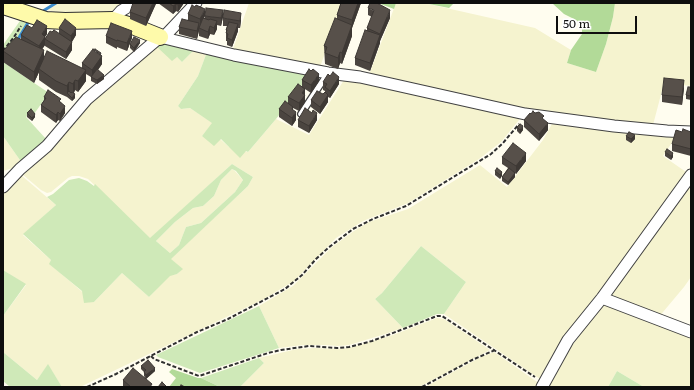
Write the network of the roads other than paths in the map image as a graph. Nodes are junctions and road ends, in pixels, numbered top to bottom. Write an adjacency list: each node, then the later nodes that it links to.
1 (134, 3): 4 (street)
2 (196, 3): 5 (street)
3 (3, 6): 4 (street)
4 (113, 20): 5 (street)
5 (162, 37): 6 (street); 9 (street)
6 (328, 73): 7 (lane); 8 (street)
7 (301, 114)
8 (691, 132)
9 (20, 170): 10 (street); 12 (street)
10 (3, 175)
11 (691, 175): 13 (street)
12 (3, 187)
13 (602, 298): 14 (street); 15 (street)
14 (691, 332)
15 (543, 385)

